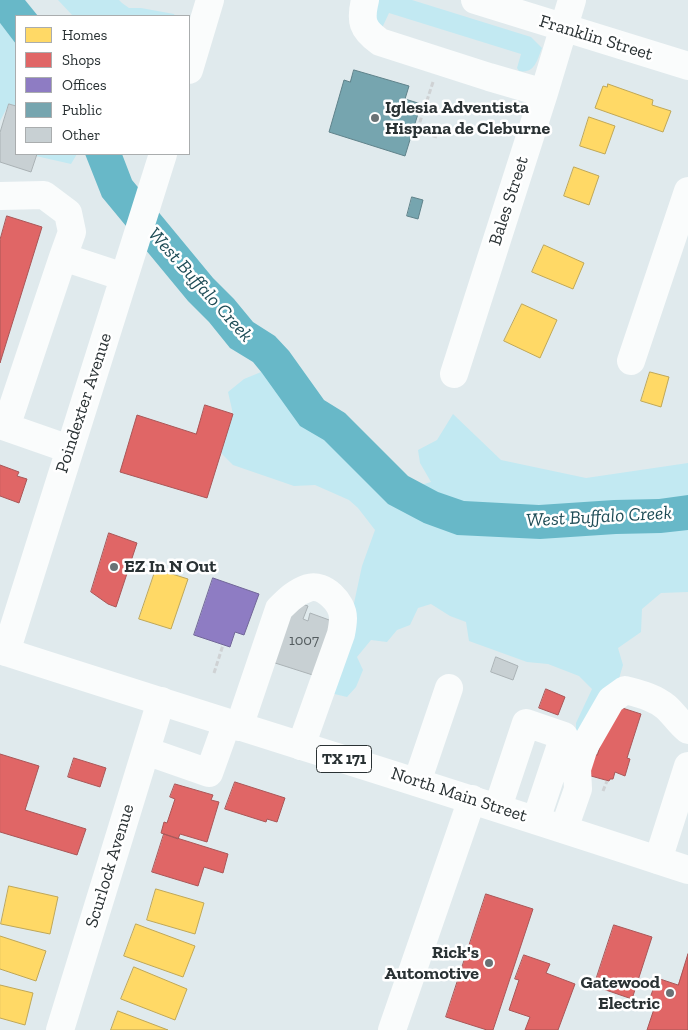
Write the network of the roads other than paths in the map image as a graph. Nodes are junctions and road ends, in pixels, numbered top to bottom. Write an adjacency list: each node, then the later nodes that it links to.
1 (210, 0): 7 (street)
2 (365, 0): 8 (street)
3 (475, 0): 5 (street, Franklin Street)
4 (572, 0): 5 (street, Bales Street)
5 (563, 28): 6 (street, Franklin Street); 8 (street, Bales Street)
6 (688, 66)
7 (190, 67)
8 (544, 93): 15 (street, Bales Street)
9 (163, 155): 13 (street, Poindexter Avenue)
10 (688, 191): 14 (street)
11 (0, 196): 12 (street)
12 (63, 257): 13 (street); 16 (street)
13 (127, 267): 16 (street, Poindexter Avenue)
14 (631, 361)
15 (454, 374)
16 (69, 449): 17 (street, Poindexter Avenue)
17 (3, 651): 19 (street, North Main Street / TX 171)
18 (449, 688): 25 (street)
19 (161, 701): 20 (street, North Main Street / TX 171); 23 (street, Scurlock Avenue)
20 (233, 725): 22 (street, North Main Street / TX 171); 22 (street); 23 (street)
21 (688, 730): 29 (street)
22 (301, 746): 25 (street, North Main Street / TX 171)
23 (146, 751): 32 (street, Scurlock Avenue)
24 (688, 766): 30 (street)
25 (418, 782): 26 (street, North Main Street / TX 171)
26 (472, 799): 27 (street, North Main Street / TX 171); 33 (street)
27 (498, 807): 28 (street, North Main Street / TX 171); 28 (street)
28 (536, 820): 29 (street, North Main Street / TX 171)
29 (564, 829): 30 (street, North Main Street / TX 171)
30 (658, 860): 31 (street, North Main Street / TX 171)
31 (688, 870)
32 (60, 1030)
33 (392, 1030)

